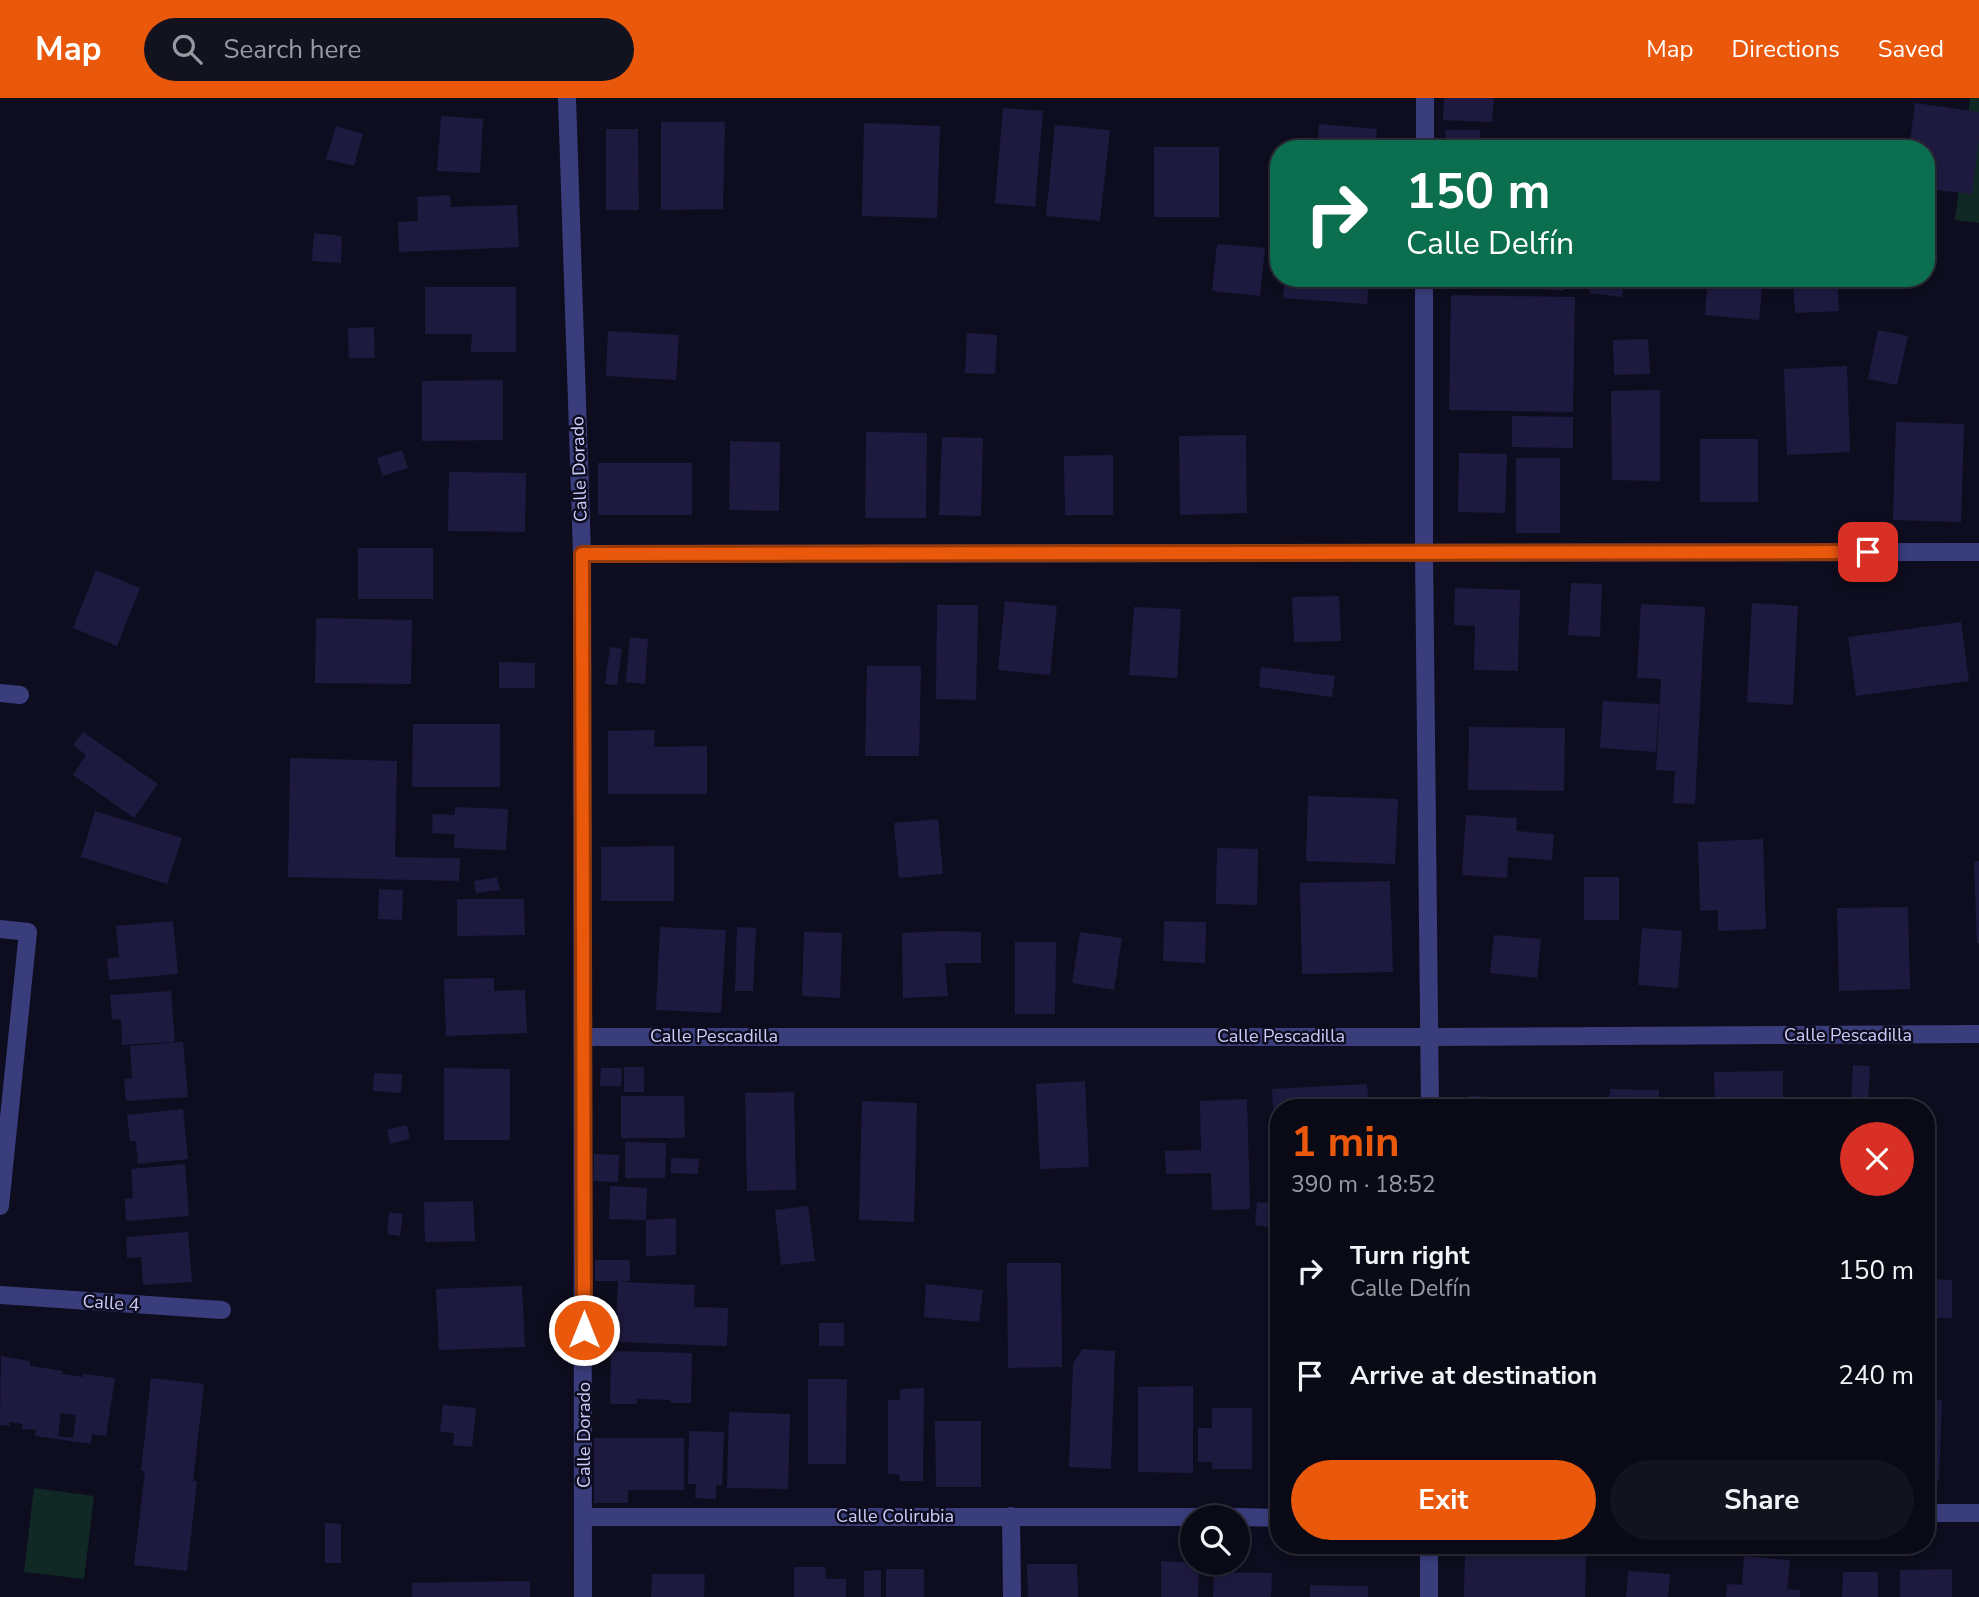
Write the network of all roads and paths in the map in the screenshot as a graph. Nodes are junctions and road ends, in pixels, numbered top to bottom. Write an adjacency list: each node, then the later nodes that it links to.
1 (567, 98): 7 (street, Calle Dorado)
2 (1425, 98): 3 (street)
3 (1425, 140)
4 (1424, 287): 5 (street)
5 (1424, 552): 6 (street); 7 (street); 13 (street)
6 (1979, 552)
7 (582, 554): 12 (street, Calle Dorado)
8 (0, 693): 9 (street)
9 (20, 695)
10 (0, 929): 15 (street)
11 (1979, 1034): 13 (street, Calle Pescadilla)
12 (583, 1037): 13 (street, Calle Pescadilla); 21 (street, Calle Dorado)
13 (1430, 1037): 14 (street)
14 (1430, 1099)
15 (0, 1206)
16 (0, 1295): 17 (street, Calle 4)
17 (222, 1310)
18 (1935, 1513): 19 (street)
19 (1979, 1513)
20 (1011, 1516): 21 (street, Calle Colirubia); 22 (street, Calle Colirubia); 27 (street)
21 (584, 1517): 26 (street, Calle Dorado)
22 (1180, 1517)
23 (1250, 1517): 24 (street)
24 (1270, 1518)
25 (1429, 1554): 28 (street)
26 (583, 1597)
27 (1012, 1597)
28 (1429, 1597)

